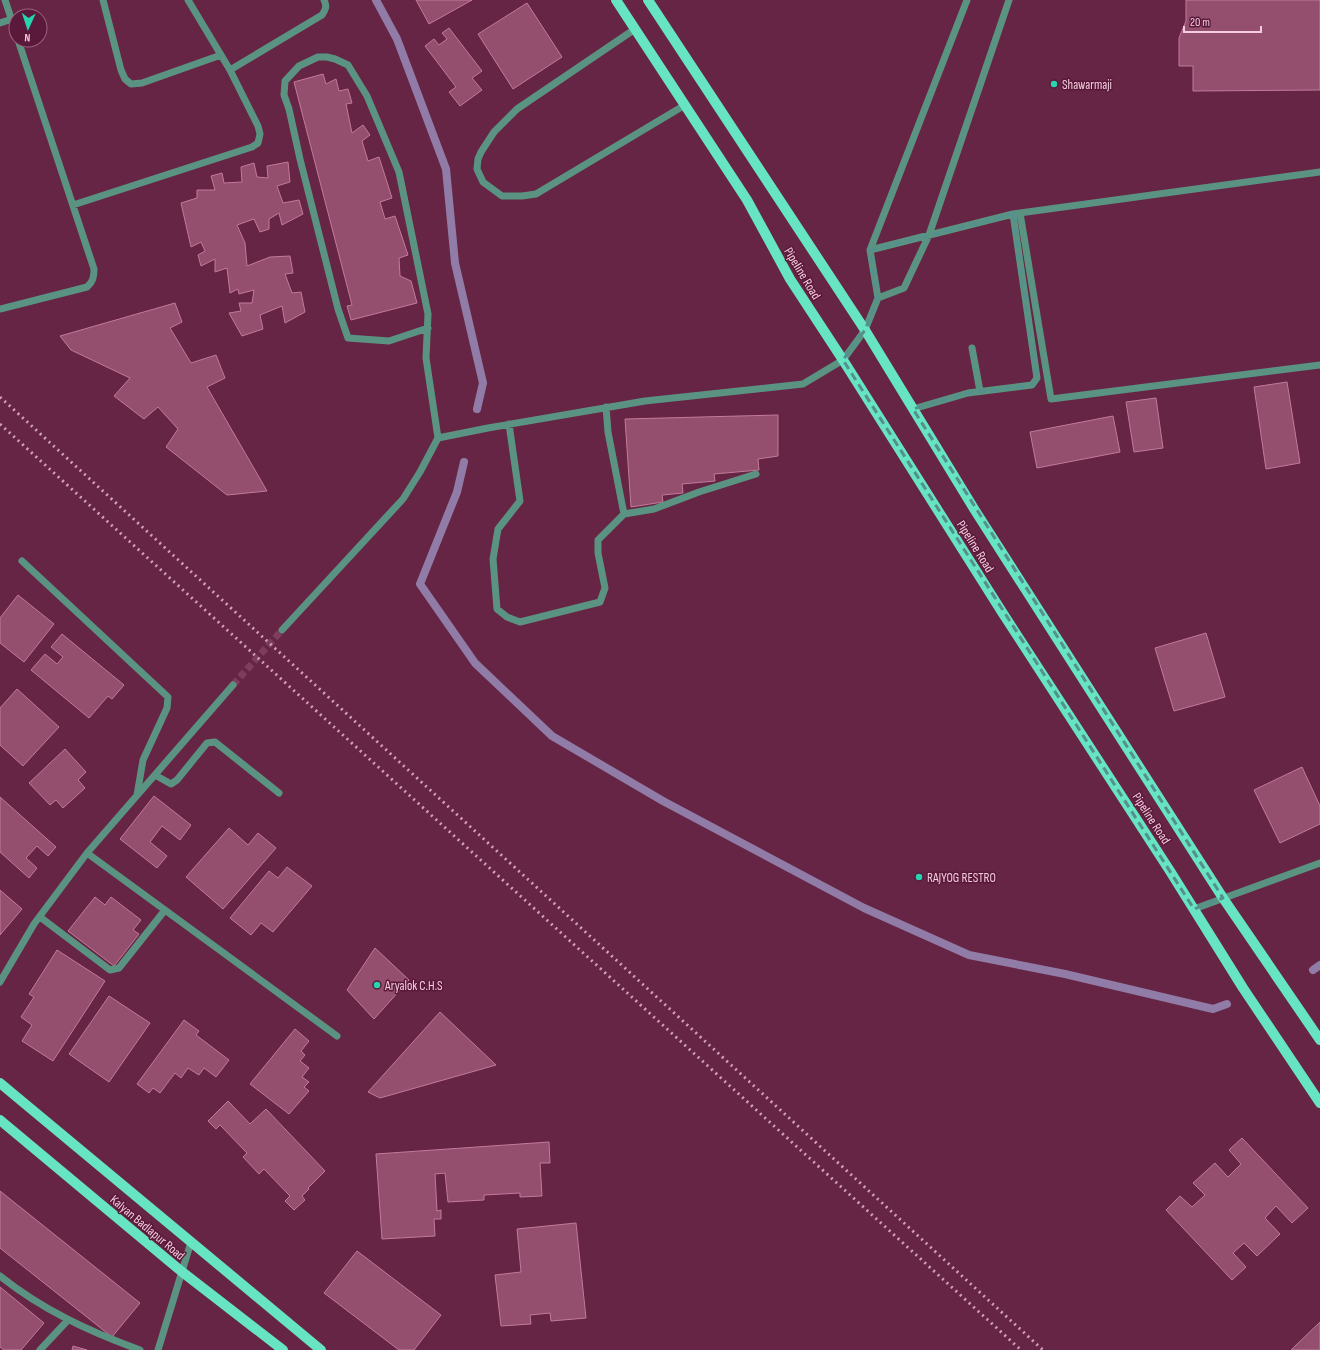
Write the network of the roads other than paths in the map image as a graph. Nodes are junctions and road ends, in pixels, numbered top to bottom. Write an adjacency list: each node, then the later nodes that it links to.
1 (103, 0): 10 (street)
2 (188, 0): 10 (street)
3 (324, 0): 11 (street)
4 (616, 0): 8 (main road, Pipeline Road)
5 (648, 0): 21 (main road, Pipeline Road)
6 (967, 0): 17 (street)
7 (1009, 0): 16 (street)
8 (635, 29): 12 (main road, Pipeline Road); 12 (street)
9 (21, 48): 14 (street)
10 (221, 55): 11 (street)
11 (230, 70): 14 (street)
12 (685, 105): 23 (main road, Pipeline Road)
13 (1320, 172): 15 (street)
14 (73, 205): 19 (street)
15 (1017, 214): 16 (street); 24 (street); 25 (street)
16 (929, 235): 17 (street); 18 (street)
17 (870, 250): 18 (street)
18 (878, 298): 21 (street)
19 (0, 309)
20 (428, 328): 20 (street); 29 (street)
21 (865, 330): 23 (street); 27 (main road, Pipeline Road)
22 (972, 348): 25 (street)
23 (843, 360): 26 (street); 41 (main road, Pipeline Road)
24 (1320, 365)
25 (980, 391): 27 (street)
26 (606, 407): 28 (street); 31 (street)
27 (913, 409): 40 (main road, Pipeline Road)
28 (509, 424): 29 (street); 31 (street)
29 (438, 438): 33 (street)
30 (756, 474): 31 (street)
31 (624, 514)
32 (22, 561): 37 (street)
33 (282, 630)
34 (233, 685): 35 (street)
35 (155, 775): 36 (street); 37 (street)
36 (280, 793)
37 (137, 796): 38 (street)
38 (87, 853): 42 (street); 43 (street)
39 (1320, 863): 40 (street)
40 (1223, 898): 41 (street); 46 (main road, Pipeline Road)
41 (1194, 908): 48 (main road, Pipeline Road)
42 (165, 910): 43 (street); 45 (street)
43 (40, 917): 44 (street)
44 (0, 982)
45 (337, 1036)
46 (1319, 1039)
47 (0, 1083): 50 (main road)
48 (1320, 1103)
49 (0, 1120): 51 (main road, Kalyan Badlapur Road)
50 (191, 1242): 51 (street); 58 (main road)
51 (181, 1272): 56 (street); 57 (main road, Kalyan Badlapur Road)
52 (0, 1276): 53 (street)
53 (68, 1320): 54 (street); 55 (street)
54 (40, 1350)
55 (140, 1350)
56 (158, 1350)
57 (283, 1350)
58 (322, 1350)

